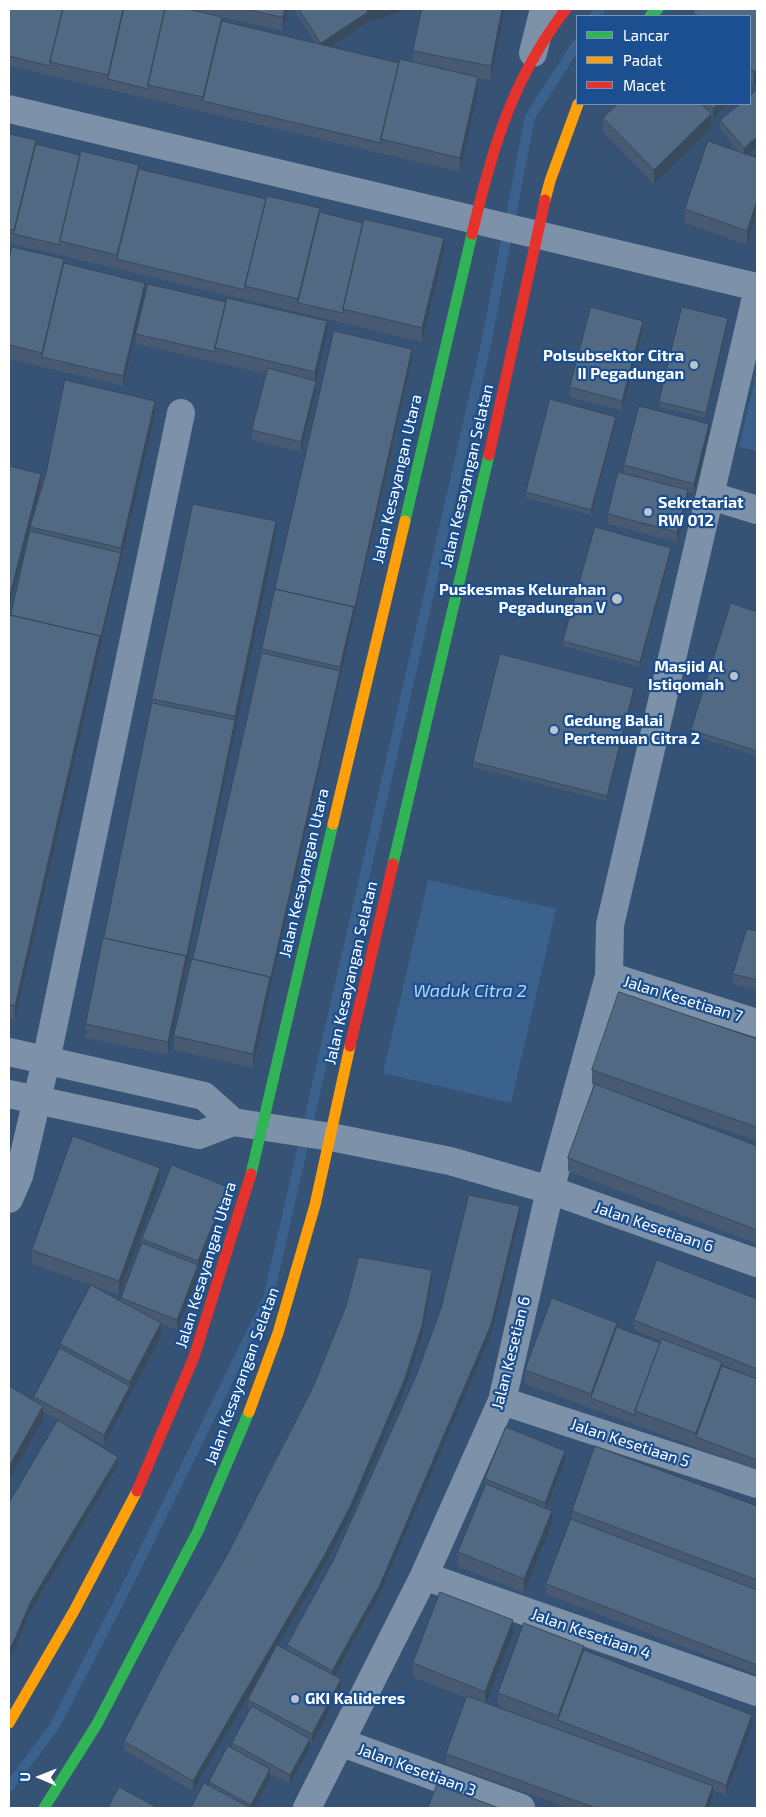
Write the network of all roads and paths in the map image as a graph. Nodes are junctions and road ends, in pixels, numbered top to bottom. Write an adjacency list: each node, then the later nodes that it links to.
1 (544, 9): 3 (street)
2 (566, 9): 3 (street, Jalan Kesayangan Utara)
3 (532, 57): 6 (street, Jalan Kesayangan Utara)
4 (578, 105): 7 (street, Jalan Kesayangan Selatan)
5 (9, 109): 6 (street)
6 (484, 224): 7 (street); 20 (street, Jalan Kesayangan Utara)
7 (531, 234): 8 (street); 21 (street, Jalan Kesayangan Selatan)
8 (757, 287)
9 (757, 293): 11 (street, Jalan Kesetian 6)
10 (181, 413): 16 (street)
11 (711, 496): 12 (street); 13 (street, Jalan Kesetian 6)
12 (757, 510)
13 (609, 976): 14 (street, Jalan Kesetiaan 7); 22 (street, Jalan Kesetian 6)
14 (757, 1023)
15 (9, 1052): 16 (street)
16 (46, 1061): 18 (street); 19 (street)
17 (9, 1094): 18 (street)
18 (37, 1101): 19 (street); 23 (street)
19 (233, 1122): 20 (street, Jalan Kesetiaan 6)
20 (267, 1126): 21 (street, Jalan Kesetiaan 6); 29 (street, Jalan Kesayangan Utara)
21 (324, 1136): 22 (street, Jalan Kesetiaan 6); 31 (street, Jalan Kesayangan Selatan)
22 (550, 1190): 24 (street, Jalan Kesetiaan 6); 25 (street, Jalan Kesetian 6)
23 (9, 1200)
24 (757, 1263)
25 (502, 1401): 26 (street, Jalan Kesetiaan 5); 27 (street, Jalan Kesetian 6)
26 (757, 1484)
27 (424, 1576): 28 (street, Jalan Kesetiaan 4); 30 (street, Jalan Kesetian 6)
28 (757, 1692)
29 (9, 1723)
30 (340, 1742): 32 (street, Jalan Kesetian 6); 33 (street, Jalan Kesetiaan 3)
31 (44, 1808)
32 (307, 1808)
33 (521, 1808)

